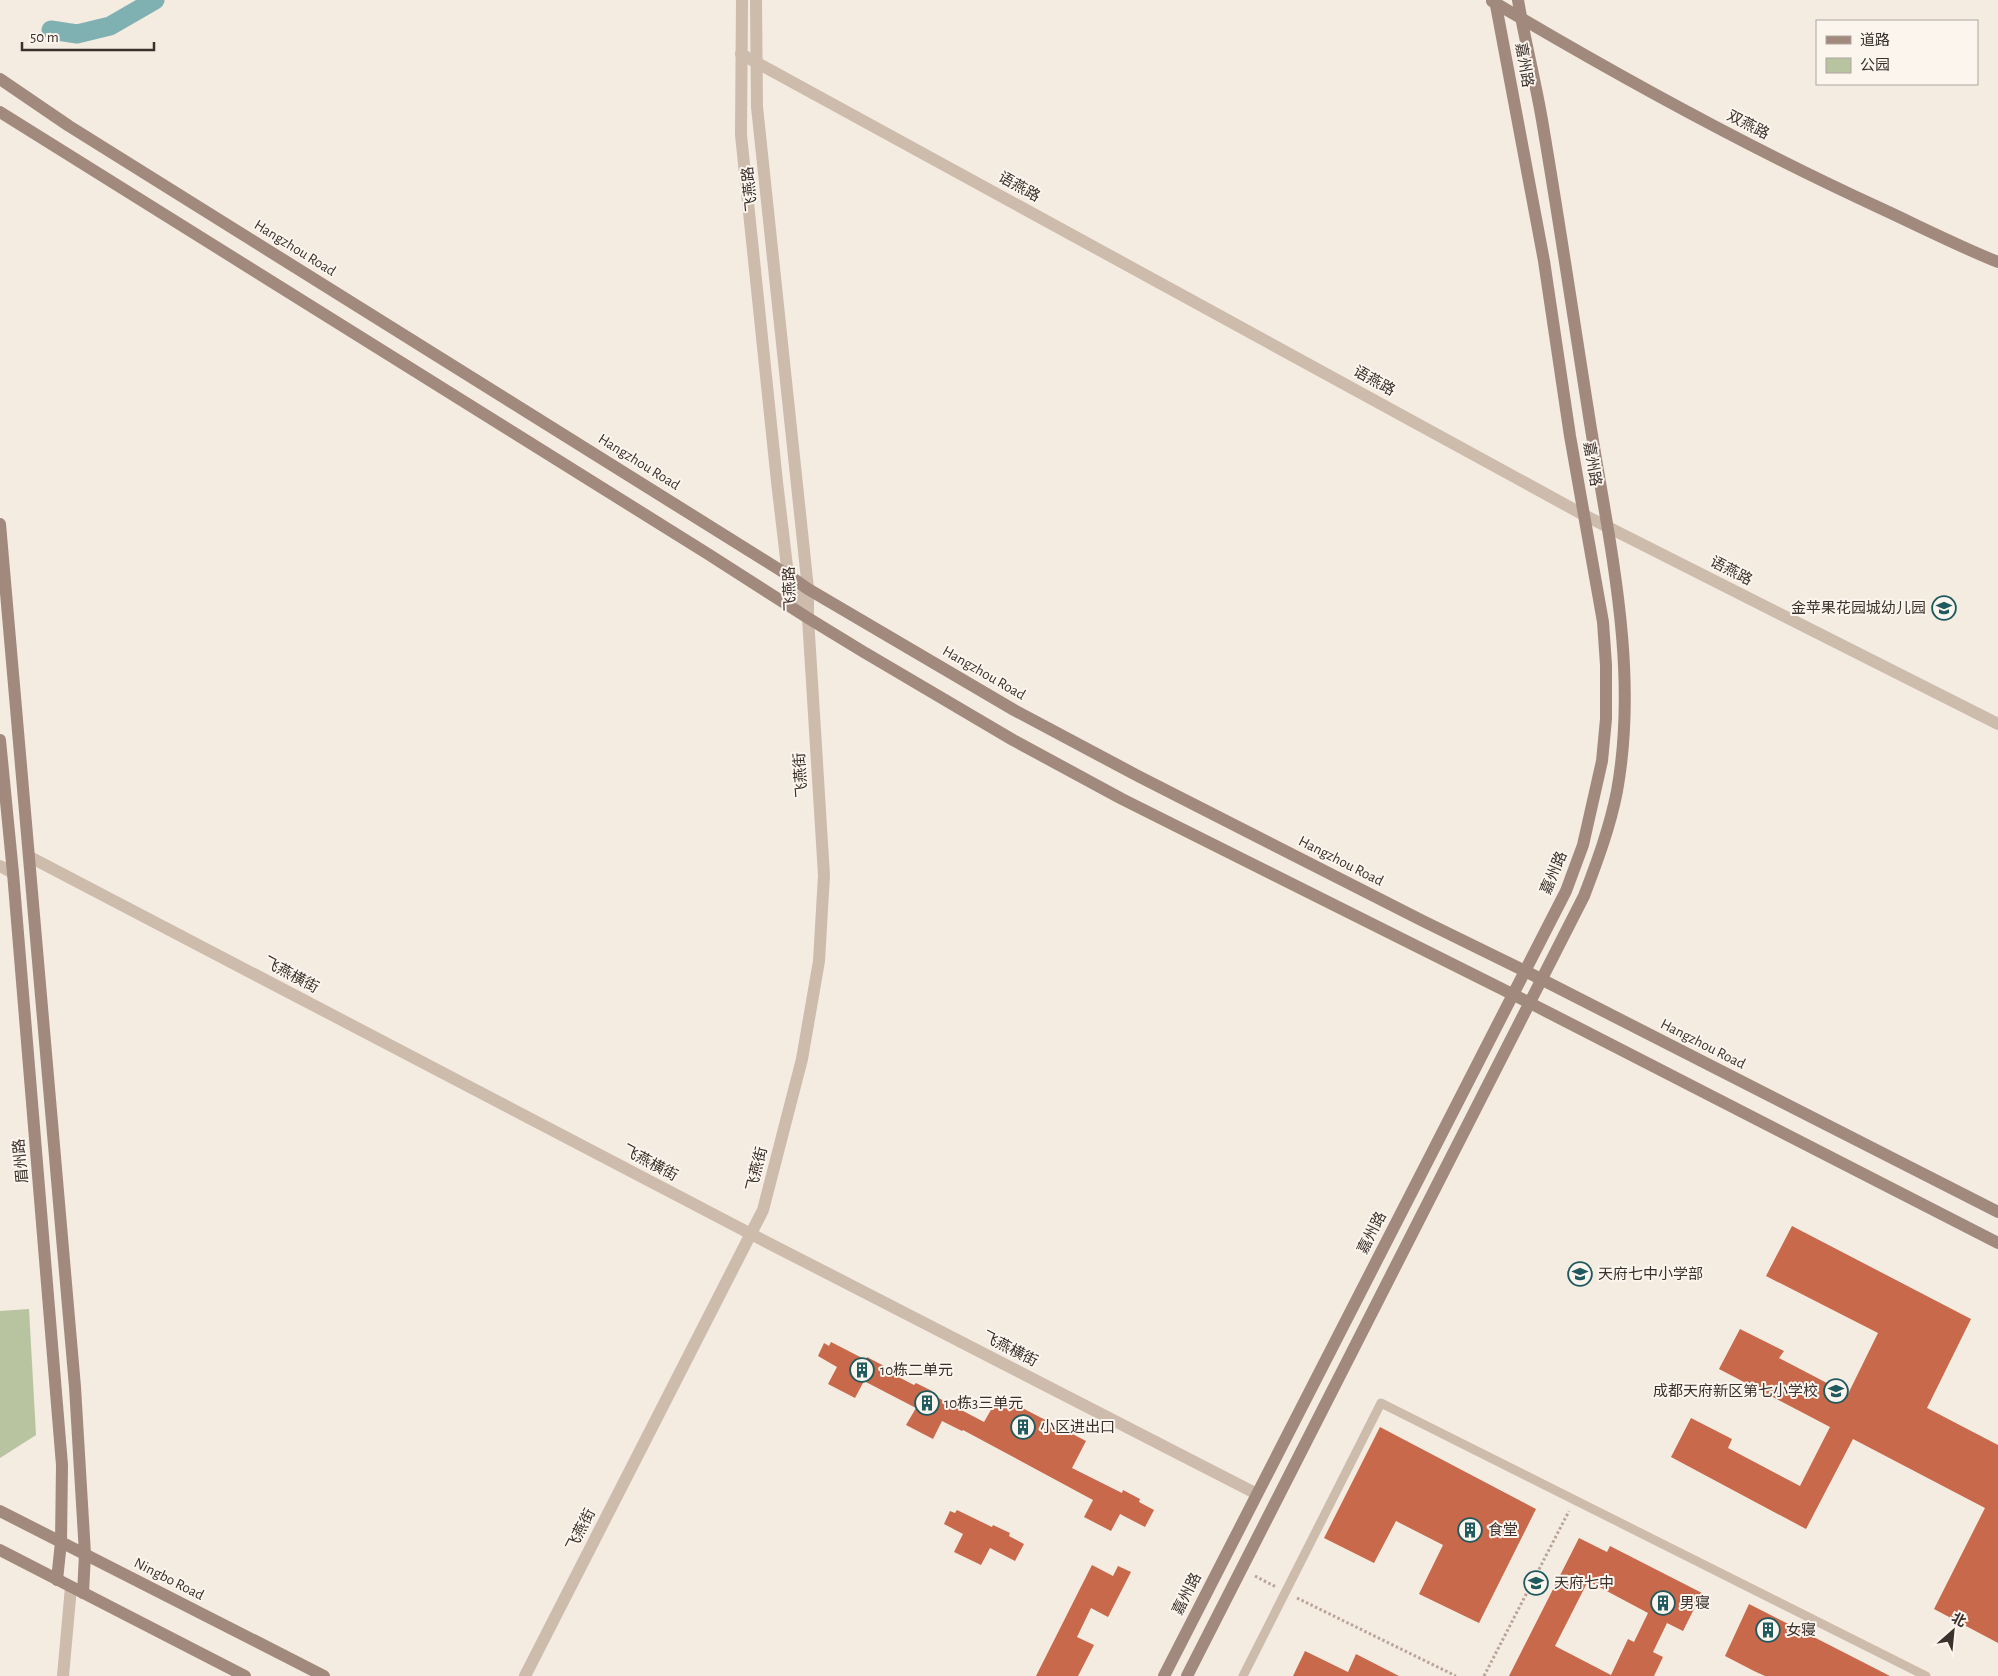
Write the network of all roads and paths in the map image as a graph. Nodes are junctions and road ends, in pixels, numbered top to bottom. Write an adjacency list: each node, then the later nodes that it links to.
1 (742, 0): 6 (street, 飞燕路)
2 (756, 0): 7 (street, 飞燕路)
3 (1518, 0): 5 (main road)
4 (1494, 1): 5 (main road, 双燕路); 11 (main road, 嘉州路)
5 (1521, 18): 10 (main road, 双燕路); 13 (main road)
6 (741, 54): 7 (street, 语燕路); 14 (street, 飞燕路)
7 (756, 61): 11 (street, 语燕路); 15 (street, 飞燕路)
8 (0, 79): 14 (main road, Hangzhou Road)
9 (0, 112): 16 (main road)
10 (1998, 262)
11 (1584, 516): 13 (street, 语燕路); 22 (main road, 嘉州路)
12 (0, 524): 19 (main road)
13 (1609, 528): 17 (street, 语燕路); 23 (main road)
14 (788, 575): 15 (main road, Hangzhou Road); 16 (street, 飞燕路)
15 (808, 589): 16 (street, 飞燕路); 22 (main road, Hangzhou Road)
16 (808, 618): 24 (main road); 27 (street, 飞燕街)
17 (1998, 724)
18 (0, 740): 21 (main road, 眉州路)
19 (30, 857): 27 (street, 飞燕横街); 34 (main road)
20 (0, 866): 21 (street)
21 (13, 873): 32 (main road, 眉州路)
22 (1525, 971): 23 (main road, Hangzhou Road); 24 (main road, 嘉州路)
23 (1542, 980): 25 (main road); 26 (main road, Hangzhou Road)
24 (1512, 995): 25 (main road); 29 (main road, 嘉州路)
25 (1530, 1003): 28 (main road); 35 (main road)
26 (1998, 1212)
27 (751, 1234): 29 (street, 飞燕横街); 43 (street, 飞燕街)
28 (1998, 1243)
29 (1257, 1494): 44 (main road, 嘉州路)
30 (1574, 1500): 38 (lane); 48 (path); 49 (lane)
31 (0, 1511): 32 (main road, Ningbo Road)
32 (61, 1542): 34 (main road, Ningbo Road); 36 (main road, 眉州路)
33 (0, 1550): 36 (main road)
34 (85, 1554): 39 (main road); 42 (main road, Ningbo Road)
35 (1242, 1568): 38 (path); 45 (main road)
36 (58, 1580): 37 (main road)
37 (71, 1587): 39 (main road); 40 (street)
38 (1284, 1592): 46 (lane); 47 (path)
39 (83, 1593): 41 (main road)
40 (64, 1676)
41 (245, 1676)
42 (324, 1676)
43 (525, 1676)
44 (1164, 1676)
45 (1187, 1676)
46 (1243, 1676)
47 (1456, 1676)
48 (1484, 1676)
49 (1926, 1676)

